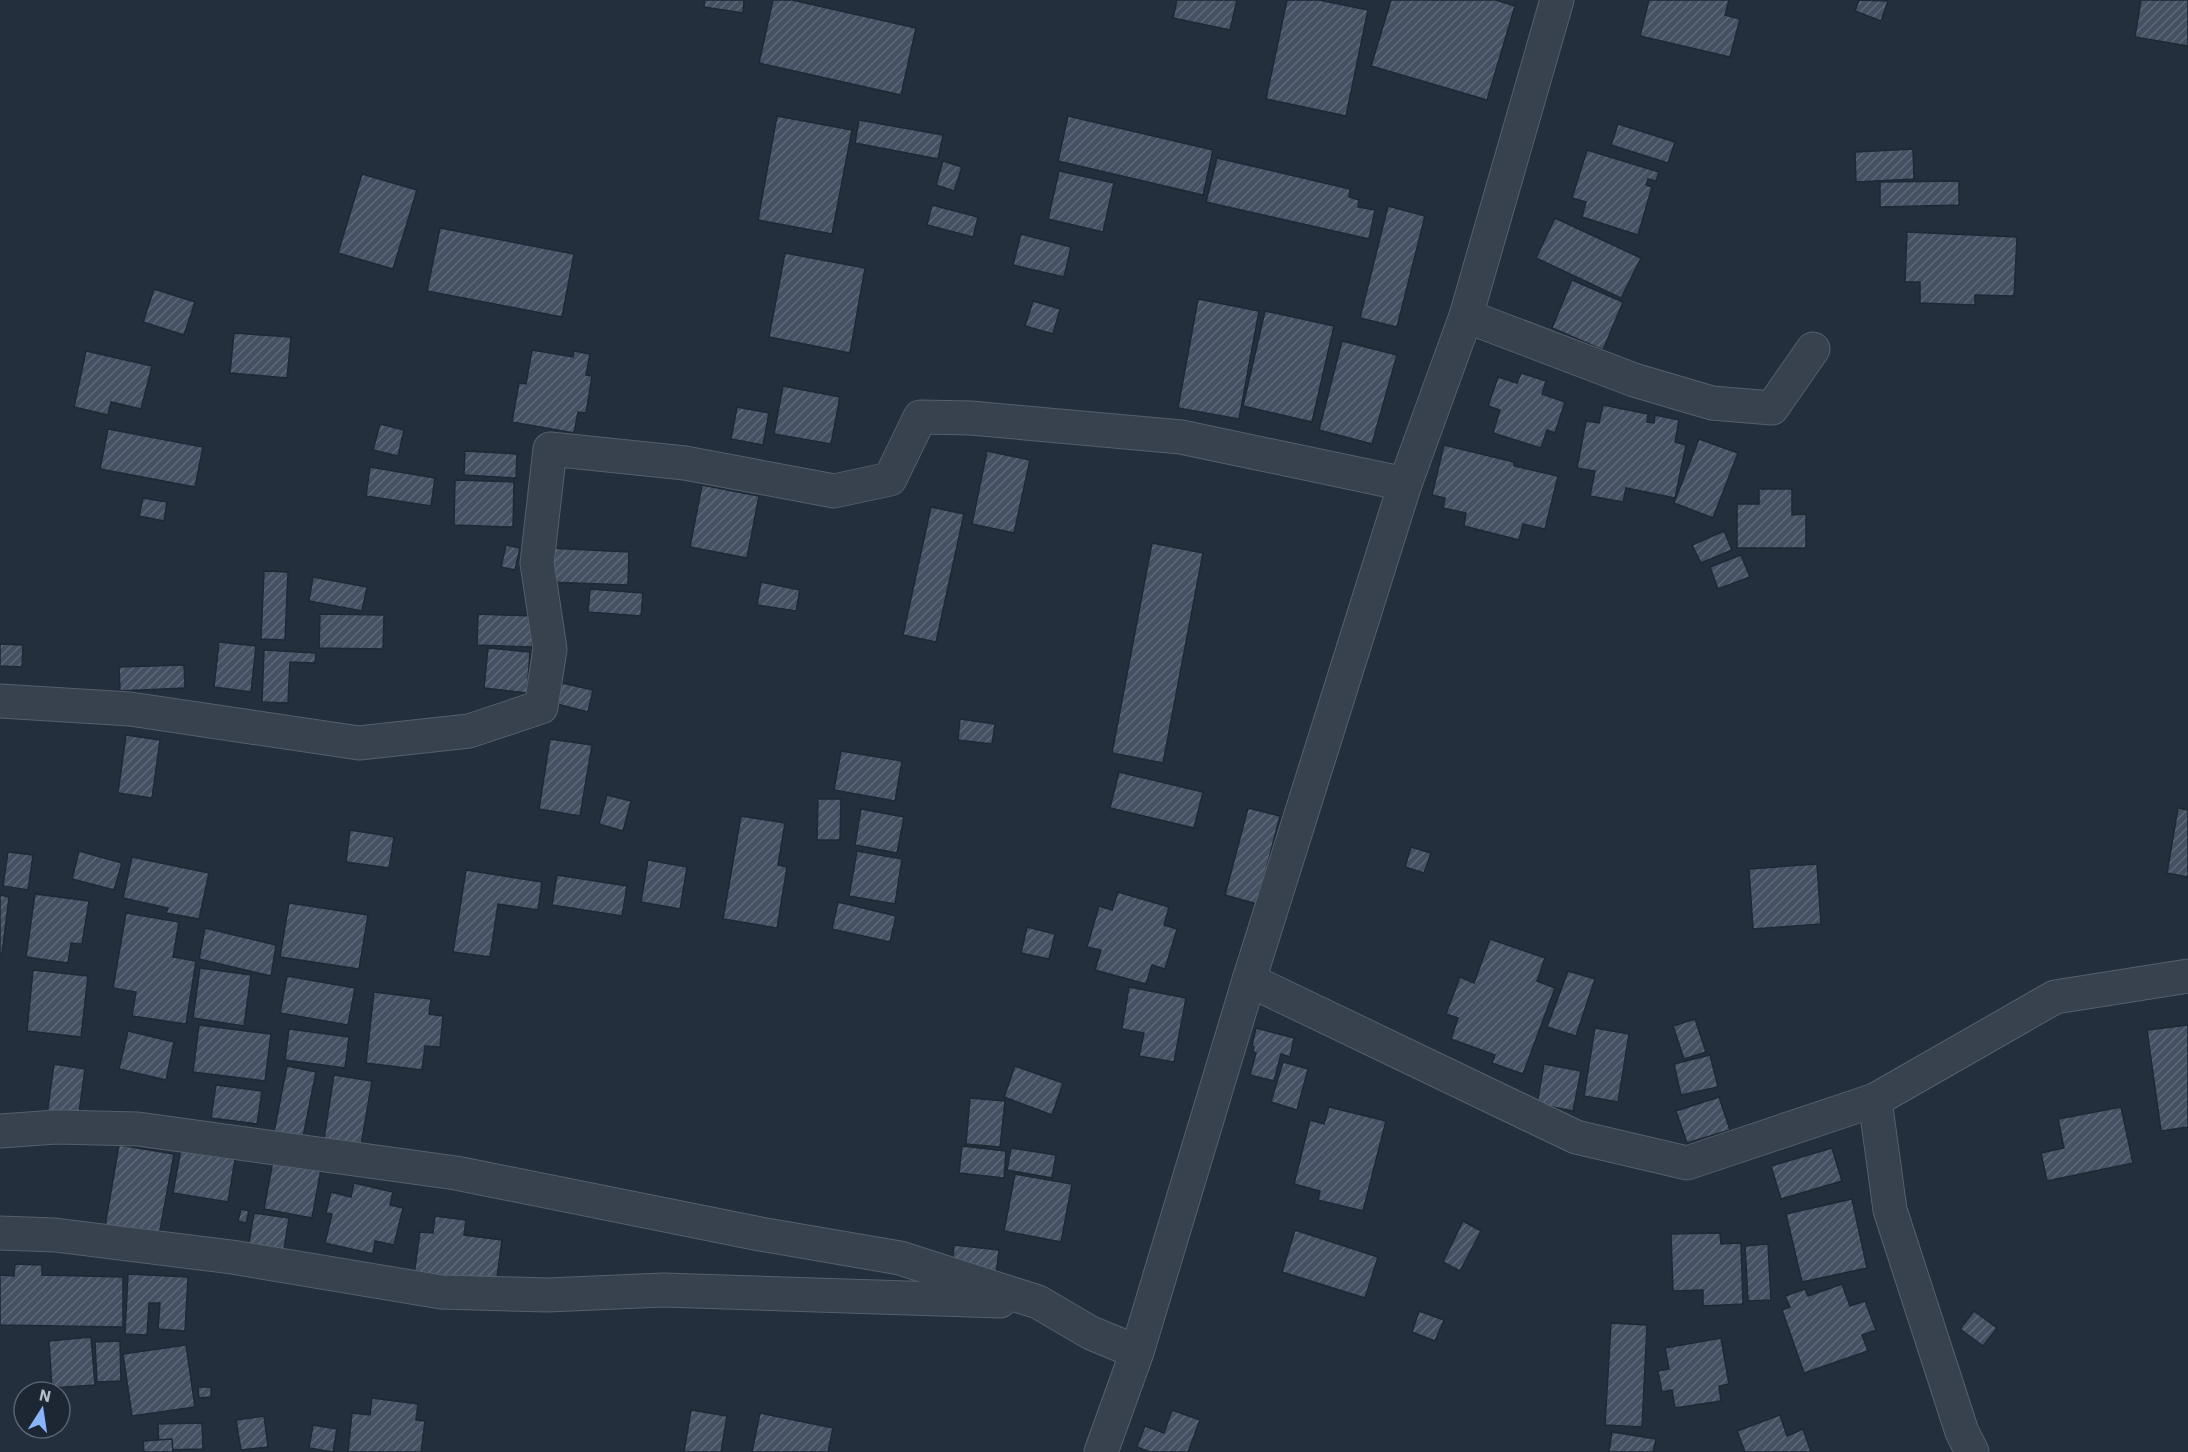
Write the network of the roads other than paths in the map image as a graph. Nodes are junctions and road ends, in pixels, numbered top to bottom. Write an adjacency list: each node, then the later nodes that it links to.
1 (1557, 0): 2 (street)
2 (1466, 315): 3 (street); 4 (street)
3 (1813, 350)
4 (1405, 484): 5 (street); 7 (street)
5 (0, 701)
6 (2188, 976): 8 (street)
7 (1249, 980): 8 (street); 12 (street)
8 (1875, 1100): 14 (street)
9 (0, 1131): 11 (street)
10 (0, 1233): 11 (street)
11 (1038, 1302): 12 (street)
12 (1137, 1352): 13 (street)
13 (1101, 1452)
14 (1972, 1452)

